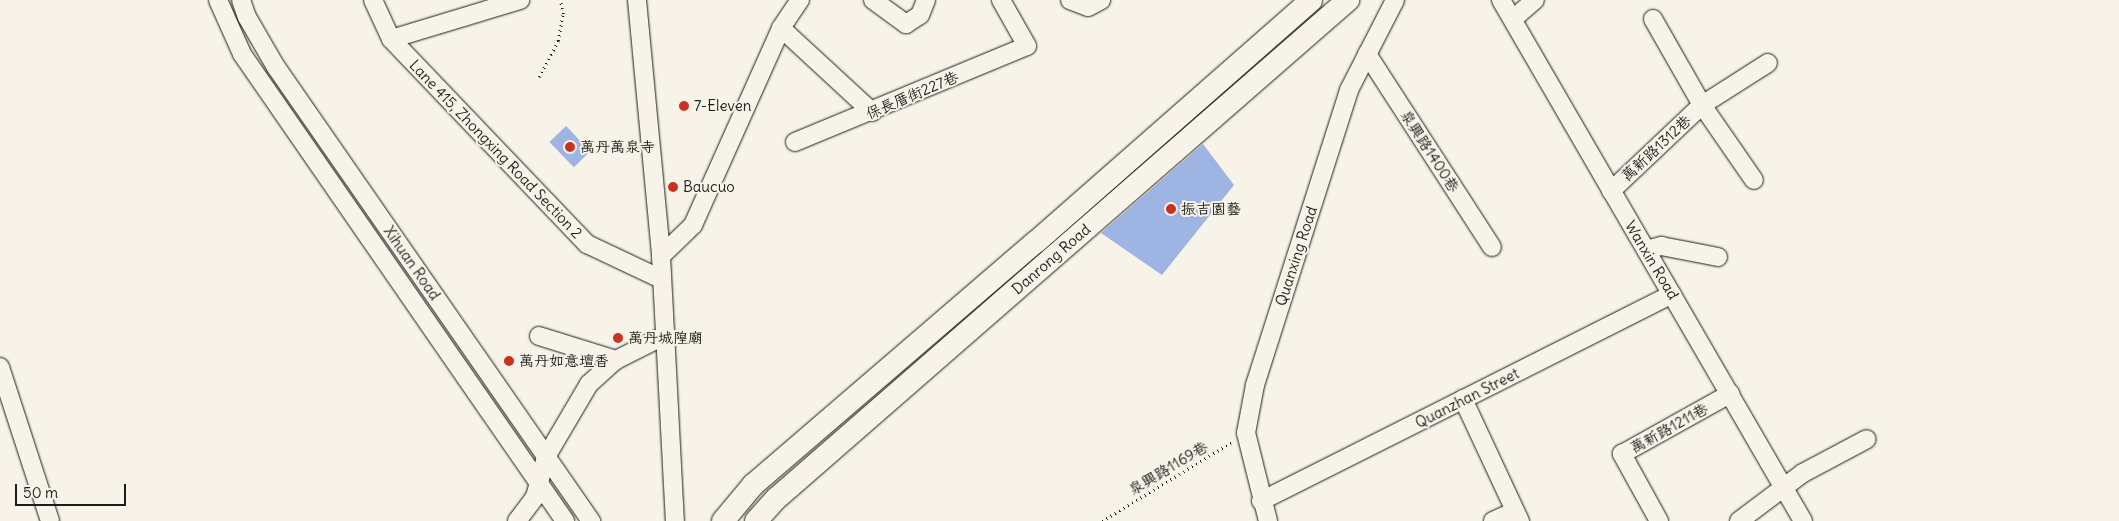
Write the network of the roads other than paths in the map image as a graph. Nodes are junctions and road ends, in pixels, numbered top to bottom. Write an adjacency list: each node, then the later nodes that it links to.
1 (218, 0): 44 (street, Xihuan Road)
2 (241, 0): 43 (street, Xihuan Road)
3 (373, 0): 20 (street, Lane 415, Zhongxing Road Section 2)
4 (637, 0): 31 (street)
5 (800, 0): 19 (street)
6 (873, 0): 7 (street)
7 (926, 0)
8 (1001, 0): 24 (street, 保長厝街227巷)
9 (1070, 0): 10 (street)
10 (1101, 0)
11 (1311, 0): 28 (main road, Danrong Road)
12 (1348, 0): 33 (main road, Danrong Road)
13 (1395, 0): 21 (street, Quanxing Road)
14 (1501, 0): 17 (street, Wanxin Road)
15 (1535, 0): 17 (street)
16 (514, 1): 20 (street)
17 (1513, 19): 27 (street, Wanxin Road)
18 (1653, 19): 23 (street)
19 (781, 28): 24 (street); 31 (street)
20 (391, 39): 34 (street, Lane 415, Zhongxing Road Section 2)
21 (1367, 54): 29 (street, 泉興路1400巷); 46 (street, Quanxing Road)
22 (1768, 63): 23 (street, 萬新路1312巷)
23 (1702, 105): 26 (street, 萬新路1312巷); 27 (street, 萬新路1312巷)
24 (872, 112): 25 (street, 保長厝街227巷)
25 (795, 142)
26 (1754, 180)
27 (1611, 191): 30 (street, Wanxin Road)
28 (1036, 242): 33 (main road); 53 (main road, Danrong Road)
29 (1492, 247)
30 (1646, 250): 32 (street); 35 (street, Wanxin Road)
31 (661, 256): 34 (street)
32 (1718, 257)
33 (1052, 258): 54 (main road, Danrong Road)
34 (660, 279): 37 (street)
35 (1672, 294): 40 (street, Wanxin Road); 41 (street, Quanzhan Street)
36 (539, 336): 38 (street)
37 (664, 336): 38 (street); 52 (street)
38 (616, 360): 43 (street)
39 (0, 367): 48 (street)
40 (1730, 394): 45 (street, Wanxin Road); 57 (street, 萬新路1211巷)
41 (1463, 399): 46 (street, Quanzhan Street); 47 (street)
42 (1867, 439): 45 (street)
43 (546, 457): 44 (street); 51 (street, Xihuan Road)
44 (537, 480): 49 (street); 50 (street, Xihuan Road)
45 (1784, 488): 58 (street); 59 (street, Wanxin Road)
46 (1261, 501): 55 (street, Quanxing Road)
47 (1517, 516): 56 (street)
48 (50, 521)
49 (517, 521)
50 (565, 521)
51 (591, 521)
52 (675, 521)
53 (723, 521)
54 (756, 521)
55 (1268, 521)
56 (1493, 521)
57 (1659, 521)
58 (1739, 521)
59 (1803, 521)

